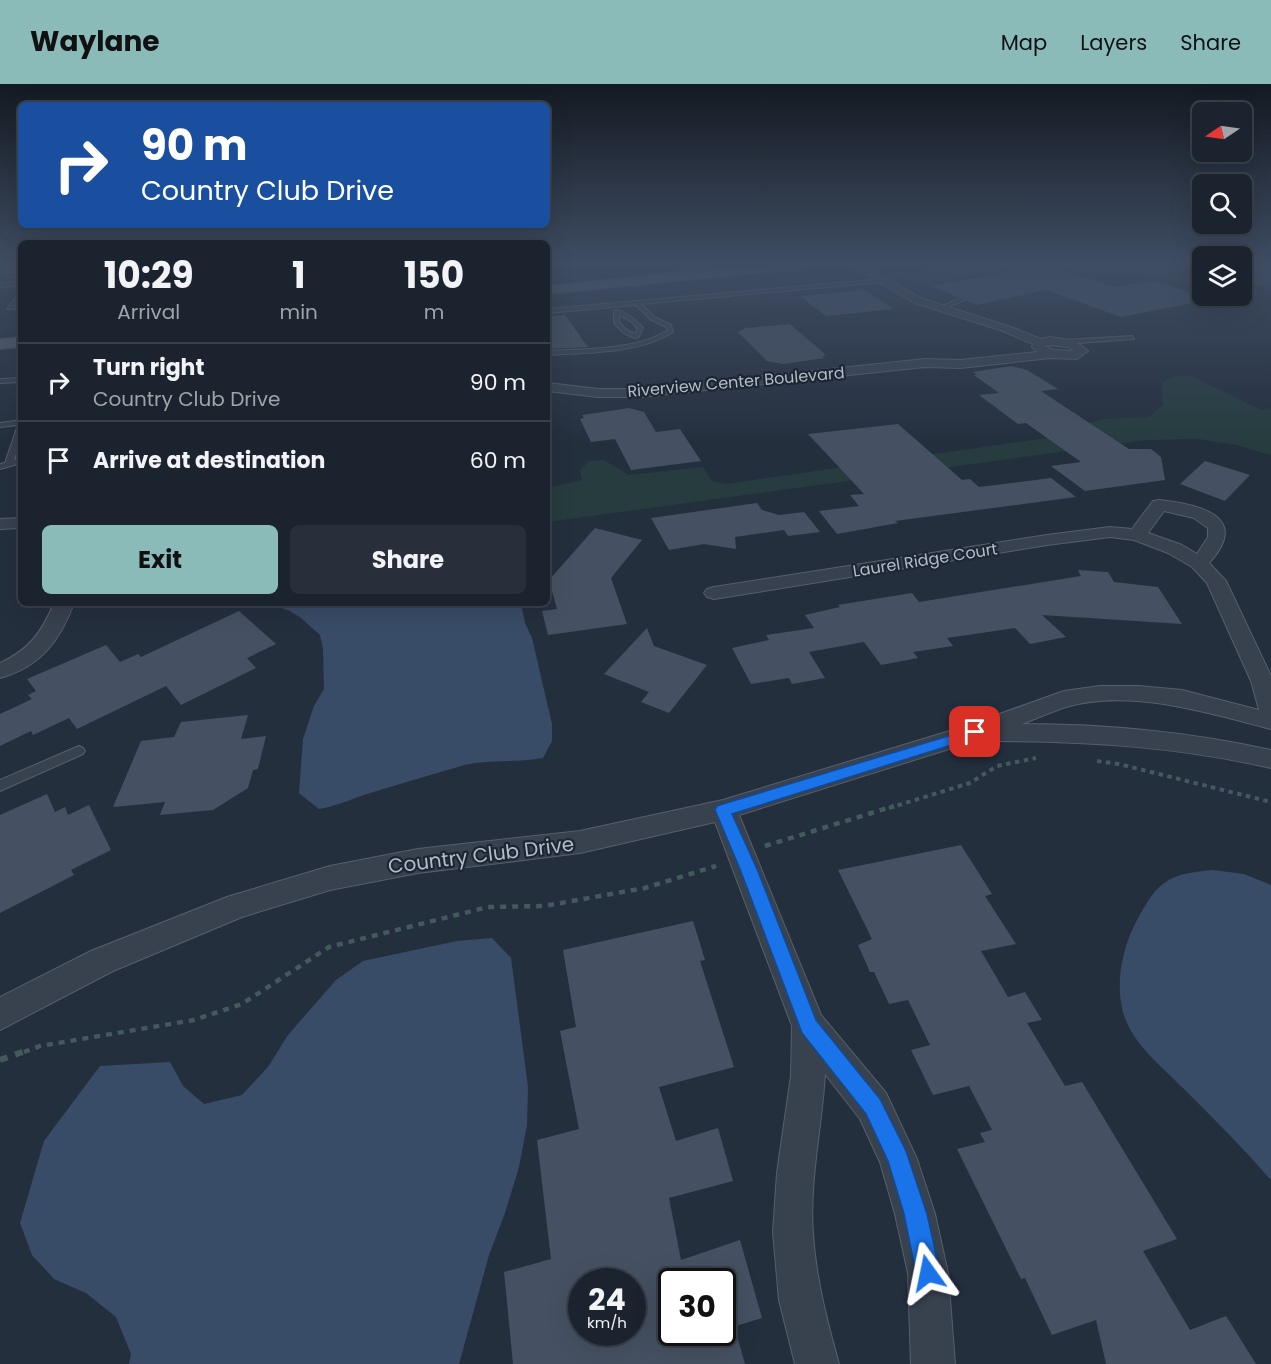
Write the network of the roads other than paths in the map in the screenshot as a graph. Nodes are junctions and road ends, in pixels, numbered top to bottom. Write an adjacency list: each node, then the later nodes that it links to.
1 (628, 324): 10 (lane)
2 (664, 324): 10 (lane)
3 (992, 324): 11 (street, Riverview Center Boulevard)
4 (1013, 324): 8 (street, Riverview Center Boulevard)
5 (18, 329): 6 (main road)
6 (0, 331)
7 (18, 342): 9 (main road)
8 (1061, 342): 11 (street, Riverview Center Boulevard); 12 (street, Riverview Center Boulevard); 12 (lane, Riverview Center Boulevard)
9 (0, 344)
10 (628, 345): 13 (lane)
11 (1039, 345): 14 (street, Riverview Center Boulevard); 15 (street, Riverview Center Boulevard)
12 (1081, 350): 14 (street, Riverview Center Boulevard)
13 (550, 354)
14 (1051, 354): 15 (street, Riverview Center Boulevard)
15 (925, 363): 18 (street, Riverview Center Boulevard)
16 (18, 380): 17 (lane)
17 (0, 381)
18 (550, 387)
19 (0, 424): 20 (lane)
20 (18, 424)
21 (18, 431): 22 (lane)
22 (4, 465)
23 (18, 523): 24 (street)
24 (0, 524)
25 (1137, 535): 26 (street, Laurel Ridge Court); 26 (street); 27 (street, Laurel Ridge Court)
26 (1199, 563): 30 (street, Laurel Ridge Court)
27 (714, 593)
28 (63, 606): 29 (street)
29 (0, 671)
30 (1271, 710)
31 (1271, 721): 32 (street, Country Club Drive)
32 (975, 732): 34 (street, Country Club Drive); 36 (street, Country Club Drive)
33 (79, 751): 35 (lane)
34 (1271, 759)
35 (0, 786)
36 (723, 810): 37 (street, Country Club Drive); 38 (street)
37 (0, 1014)
38 (809, 1026): 39 (street); 40 (street)
39 (818, 1364)
40 (933, 1364)

